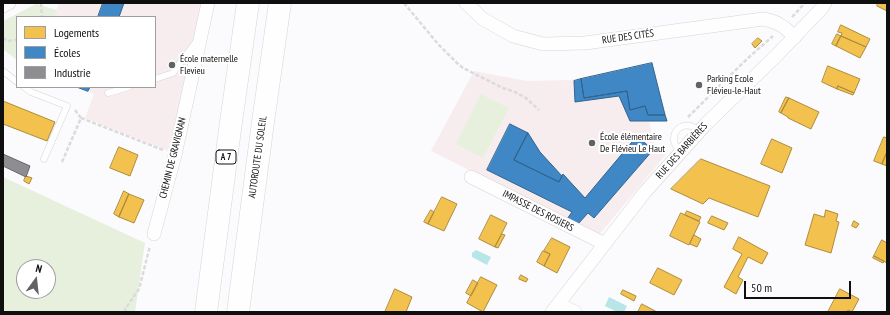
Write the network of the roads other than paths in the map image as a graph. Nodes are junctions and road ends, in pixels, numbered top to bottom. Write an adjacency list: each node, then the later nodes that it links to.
1 (9, 3): 7 (street)
2 (208, 3): 9 (street, CHEMIN DE GRAVIGNAN)
3 (248, 3): 23 (highway, A 7)
4 (280, 3): 24 (highway, AUTOROUTE DU SOLEIL)
5 (466, 3): 8 (street, RUE DES CITÉS)
6 (825, 3): 8 (street, RUE DES BARBIÈRES)
7 (3, 6)
8 (795, 37): 16 (street, RUE DES BARBIÈRES)
9 (200, 40): 11 (lane); 20 (street, CHEMIN DE GRAVIGNAN)
10 (3, 71): 12 (lane)
11 (156, 79)
12 (16, 81)
13 (25, 88): 18 (lane)
14 (126, 88): 15 (lane)
15 (108, 94)
16 (700, 131): 17 (street, RUE DES BARBIÈRES); 17 (lane)
17 (681, 152): 21 (street, RUE DES BARBIÈRES)
18 (44, 159)
19 (471, 178): 21 (street, IMPASSE DES ROSIERS)
20 (154, 234)
21 (605, 244): 22 (street, RUE DES BARBIÈRES)
22 (555, 308): 25 (street)
23 (206, 312)
24 (238, 312)
25 (575, 312)

